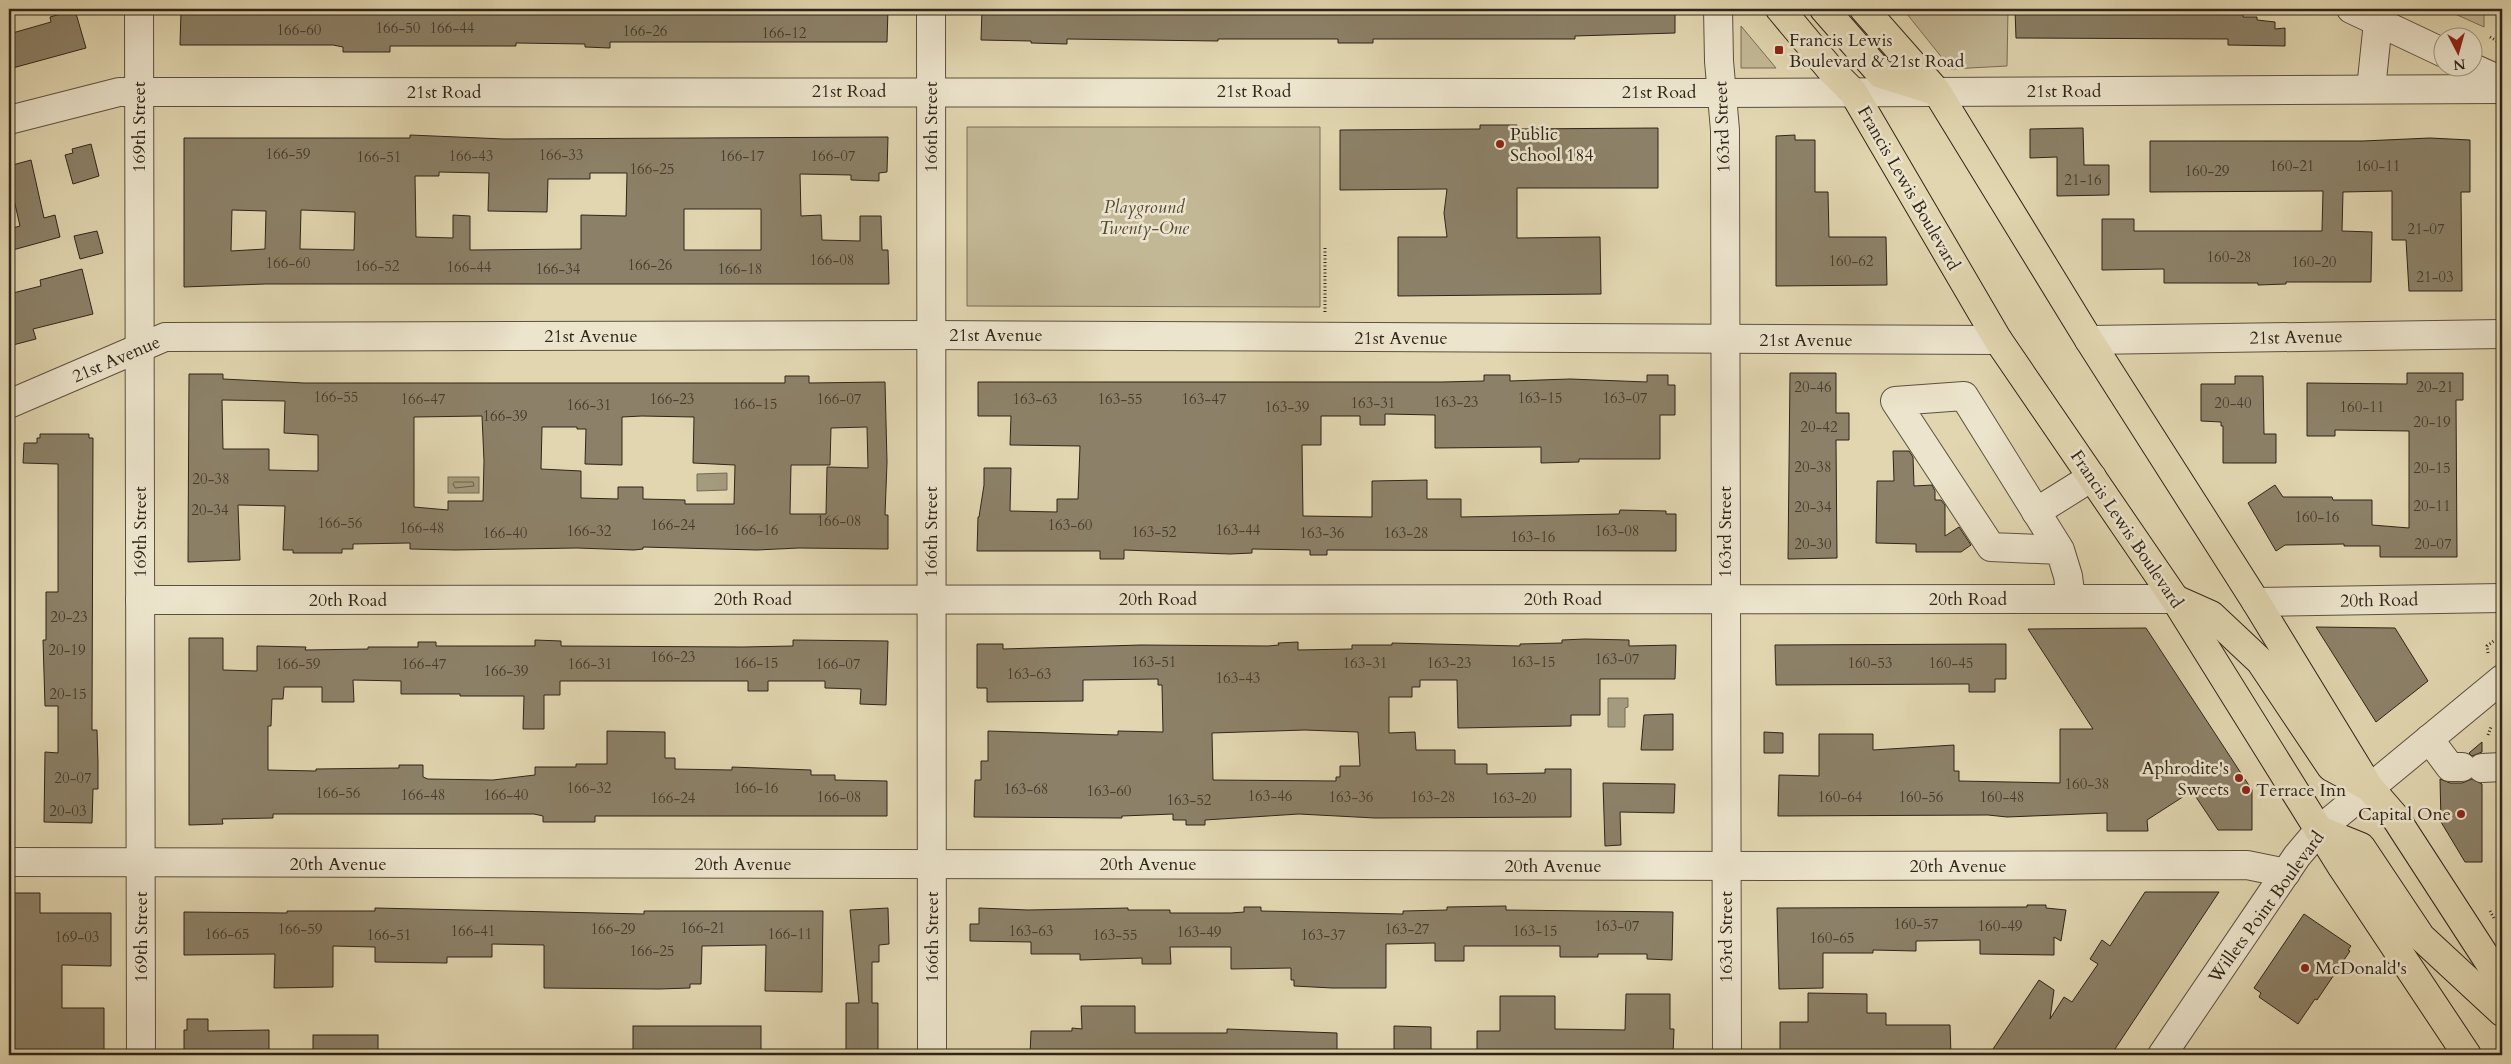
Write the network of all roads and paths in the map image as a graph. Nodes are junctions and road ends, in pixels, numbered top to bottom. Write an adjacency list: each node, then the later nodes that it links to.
1 (139, 9): 17 (street, 169th Street)
2 (932, 9): 16 (street, 166th Street)
3 (1718, 9): 20 (street, 163rd Street)
4 (1780, 9): 18 (main road, Francis Lewis Boulevard)
5 (1824, 9): 19 (main road)
6 (1864, 9): 19 (main road)
7 (2350, 9): 8 (street)
8 (2378, 22): 11 (street); 14 (street)
9 (2490, 37): 10 (path)
10 (2497, 41)
11 (2434, 48)
12 (2484, 73): 13 (street)
13 (2502, 81)
14 (2371, 89): 15 (street, 21st Road); 19 (street, 21st Road)
15 (2502, 89)
16 (931, 91): 17 (street, 21st Road); 20 (street, 21st Road); 25 (street, 166th Street)
17 (139, 92): 21 (street, 21st Road); 29 (street, 169th Street)
18 (1853, 92): 19 (street, 21st Road); 20 (street, 21st Road); 27 (main road, Francis Lewis Boulevard)
19 (1937, 92): 28 (main road)
20 (1721, 93): 26 (street, 163rd Street)
21 (9, 120)
22 (1325, 248): 23 (path)
23 (1325, 314)
24 (2502, 334): 28 (street, 21st Avenue)
25 (931, 335): 26 (street, 21st Avenue); 29 (street, 21st Avenue); 35 (street, 166th Street)
26 (1724, 340): 27 (street, 21st Avenue); 36 (street, 163rd Street)
27 (1998, 340): 31 (main road, Francis Lewis Boulevard)
28 (2089, 340): 40 (main road)
29 (141, 348): 30 (street, 21st Avenue); 39 (street, 169th Street)
30 (9, 404)
31 (2092, 477): 32 (street); 38 (main road, Francis Lewis Boulevard)
32 (2036, 512): 33 (street); 33 (street)
33 (2060, 550): 37 (street)
34 (2502, 598): 40 (street, 20th Road)
35 (932, 599): 36 (street, 20th Road); 39 (street, 20th Road); 51 (street, 166th Street)
36 (1725, 599): 37 (street, 20th Road); 53 (street, 163rd Street)
37 (2071, 599): 38 (street, 20th Road)
38 (2176, 599): 48 (main road); 49 (main road, Francis Lewis Boulevard)
39 (140, 600): 52 (street, 169th Street)
40 (2256, 602): 48 (main road)
41 (2495, 640): 42 (path)
42 (2488, 653)
43 (2502, 679): 46 (street, Willets Point Boulevard)
44 (2491, 727): 45 (path)
45 (2488, 735)
46 (2429, 740): 47 (street); 48 (street, Willets Point Boulevard)
47 (2482, 767)
48 (2369, 787): 49 (street, Willets Point Boulevard); 57 (main road)
49 (2319, 830): 54 (street, Willets Point Boulevard); 58 (main road); 63 (main road, Francis Lewis Boulevard)
50 (9, 862): 52 (street, 20th Avenue)
51 (932, 863): 52 (street, 20th Avenue); 53 (street, 20th Avenue); 60 (street, 166th Street)
52 (141, 864): 59 (street, 169th Street)
53 (1726, 866): 54 (street, 20th Avenue); 61 (street, 163rd Street)
54 (2286, 873): 62 (street, Willets Point Boulevard)
55 (2490, 911): 56 (path)
56 (2495, 920)
57 (2502, 982)
58 (2502, 1012)
59 (141, 1055)
60 (932, 1055)
61 (1727, 1055)
62 (2162, 1055)
63 (2467, 1055)

